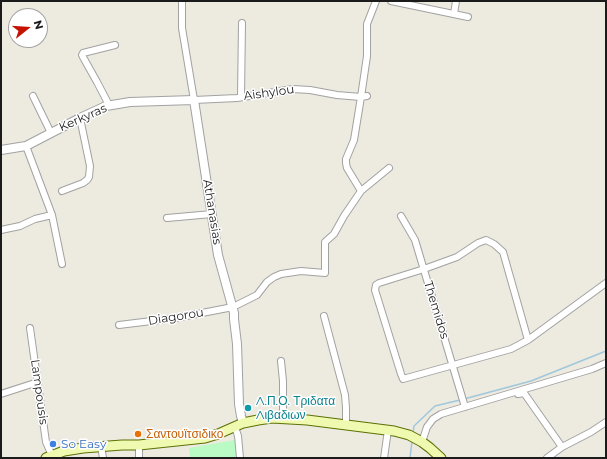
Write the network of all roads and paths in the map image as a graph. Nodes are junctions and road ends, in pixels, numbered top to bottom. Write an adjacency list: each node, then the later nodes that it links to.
1 (182, 1): 12 (street, Athanasias)
2 (376, 1): 11 (street)
3 (391, 1): 5 (street)
4 (456, 1): 5 (street)
5 (454, 14): 6 (street)
6 (468, 17)
7 (242, 23): 10 (street)
8 (115, 45): 13 (street)
9 (33, 96): 15 (street)
10 (242, 97): 11 (street, Aishylou); 12 (street, Aishylou)
11 (364, 97): 20 (street)
12 (194, 100): 13 (street, Kerkyras); 21 (street, Athanasias)
13 (109, 106): 14 (street, Kerkyras)
14 (80, 118): 15 (street, Kerkyras); 19 (street)
15 (51, 133): 16 (street, Kerkyras)
16 (26, 146): 17 (street, Kerkyras); 22 (street)
17 (1, 150)
18 (389, 168): 20 (street)
19 (62, 191)
20 (361, 192): 29 (street, Diagorou)
21 (212, 214): 24 (street); 29 (street, Athanasias)
22 (52, 215): 25 (street); 26 (street)
23 (401, 216): 27 (street, Themidos)
24 (167, 218)
25 (1, 230)
26 (62, 264)
27 (424, 269): 33 (street); 36 (street, Themidos); 36 (street)
28 (606, 283): 33 (street)
29 (233, 307): 31 (street, Diagorou); 43 (street, Athanasias)
30 (324, 316): 44 (street)
31 (119, 325)
32 (30, 328): 37 (street, Lampousis)
33 (528, 340): 36 (street)
34 (282, 361): 41 (street)
35 (606, 363): 40 (street)
36 (453, 365): 40 (street, Themidos)
37 (38, 382): 38 (street); 51 (street, Lampousis)
38 (1, 394)
39 (486, 404): 50 (street)
40 (464, 405): 47 (street)
41 (283, 419): 43 (main road); 44 (main road)
42 (606, 422): 50 (street)
43 (243, 423): 45 (main road)
44 (346, 424): 46 (main road)
45 (233, 427): 48 (main road); 54 (street)
46 (388, 430): 47 (main road); 55 (street)
47 (416, 439): 56 (main road)
48 (139, 445): 49 (main road); 53 (street)
49 (101, 446): 51 (main road); 52 (street)
50 (562, 447): 57 (street)
51 (50, 457)
52 (103, 458)
53 (139, 458)
54 (240, 458)
55 (384, 458)
56 (441, 458)
57 (547, 458)

